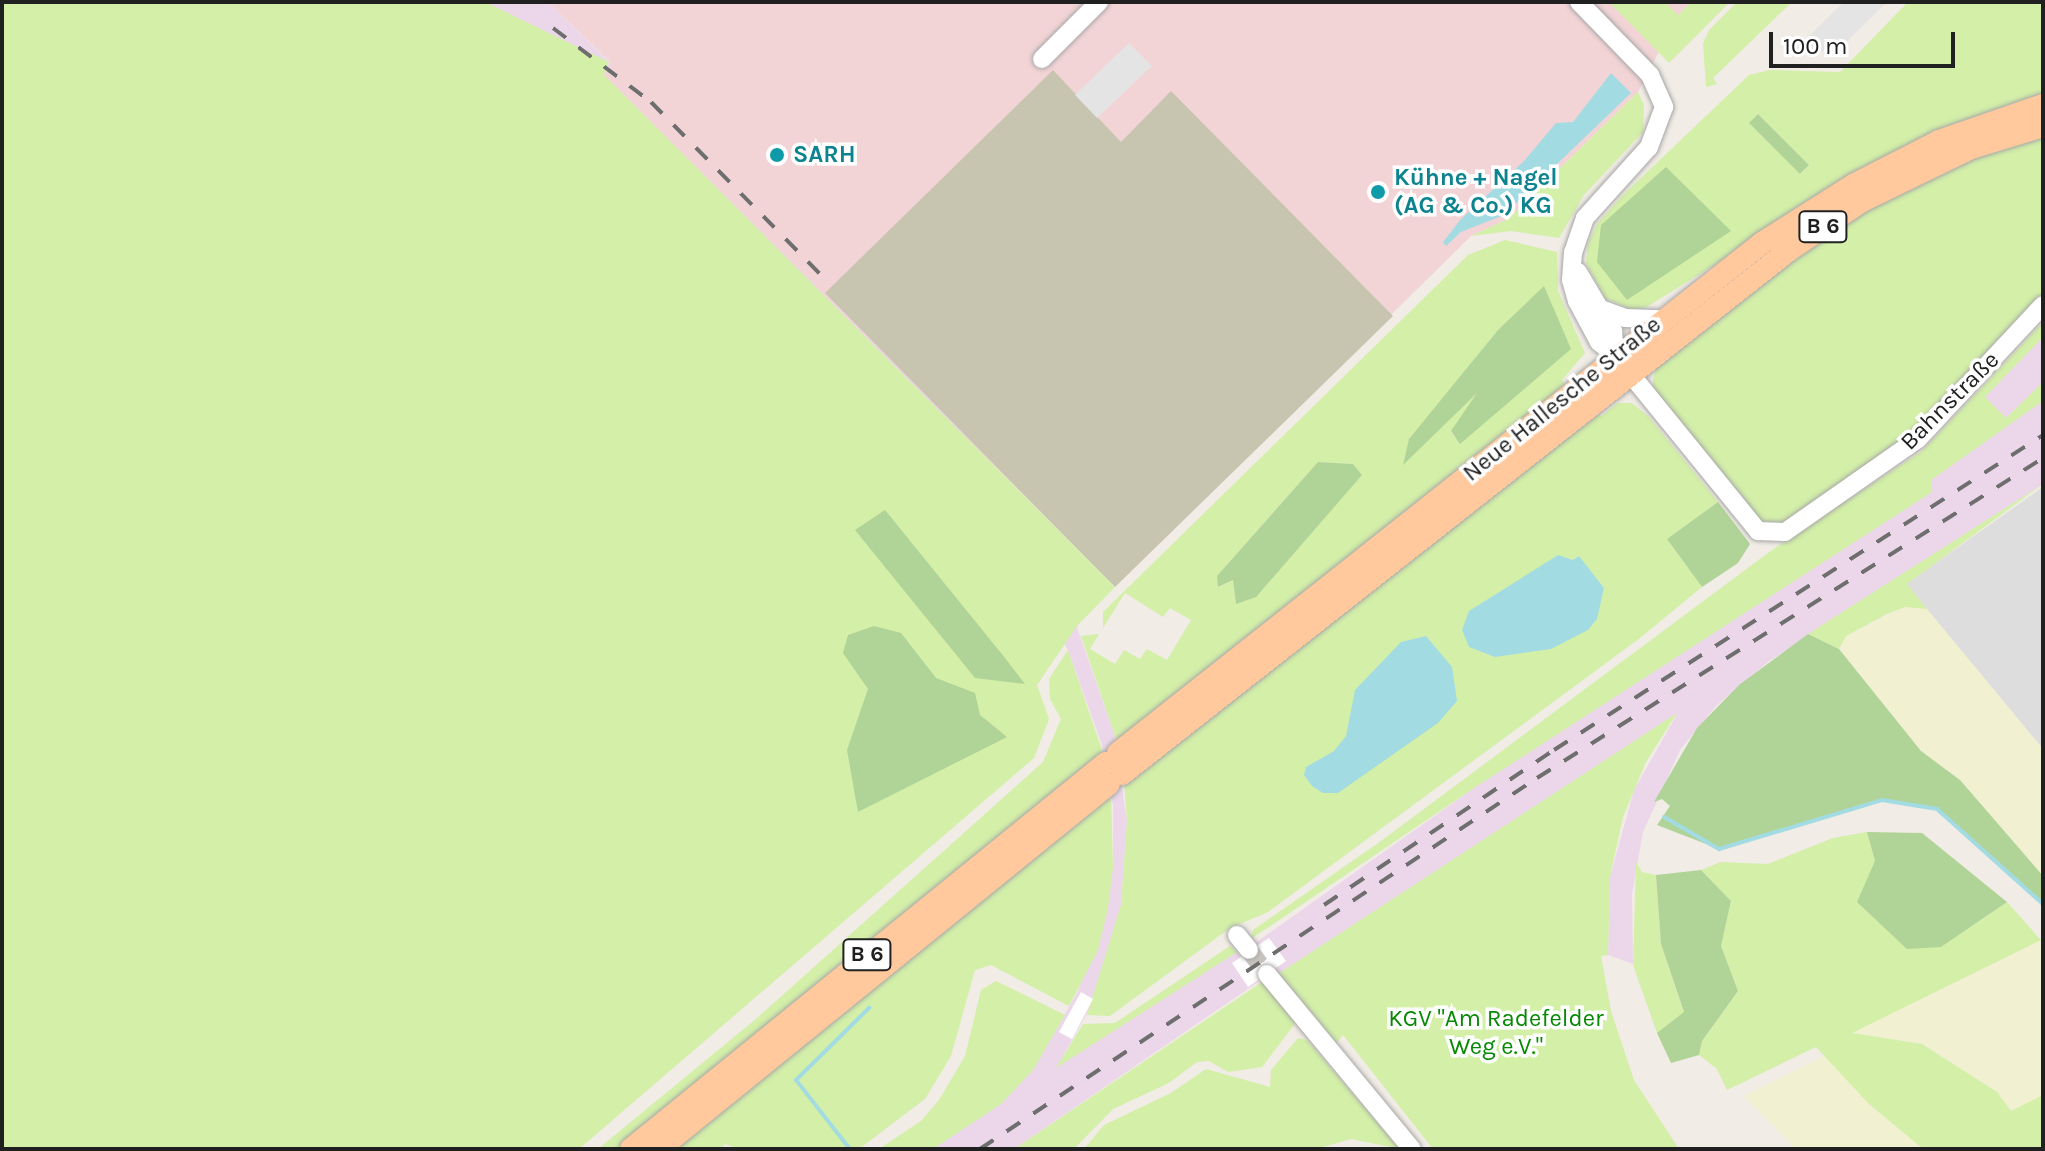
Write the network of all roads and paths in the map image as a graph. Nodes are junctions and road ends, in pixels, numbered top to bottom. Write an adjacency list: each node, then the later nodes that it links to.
1 (1099, 2): 3 (street)
2 (1579, 2): 6 (street)
3 (1042, 59)
4 (2043, 105): 9 (main road, Neue Hallesche Straße / B 6)
5 (2043, 126): 11 (main road, Neue Hallesche Straße / B 6)
6 (1573, 252): 8 (street); 10 (street)
7 (2043, 305): 11 (street, Bahnstraße)
8 (1598, 308): 9 (street); 10 (street)
9 (1661, 319): 10 (main road, Neue Hallesche Straße / B 6)
10 (1615, 355): 11 (street); 12 (main road, Neue Hallesche Straße / B 6)
11 (1629, 373): 12 (main road, Neue Hallesche Straße / B 6)
12 (1114, 769): 16 (main road, Neue Hallesche Straße / B 6); 17 (main road, Neue Hallesche Straße / B 6)
13 (1237, 935): 14 (street)
14 (1249, 950)
15 (1267, 974): 18 (street)
16 (631, 1149)
17 (659, 1149)
18 (1412, 1149)

